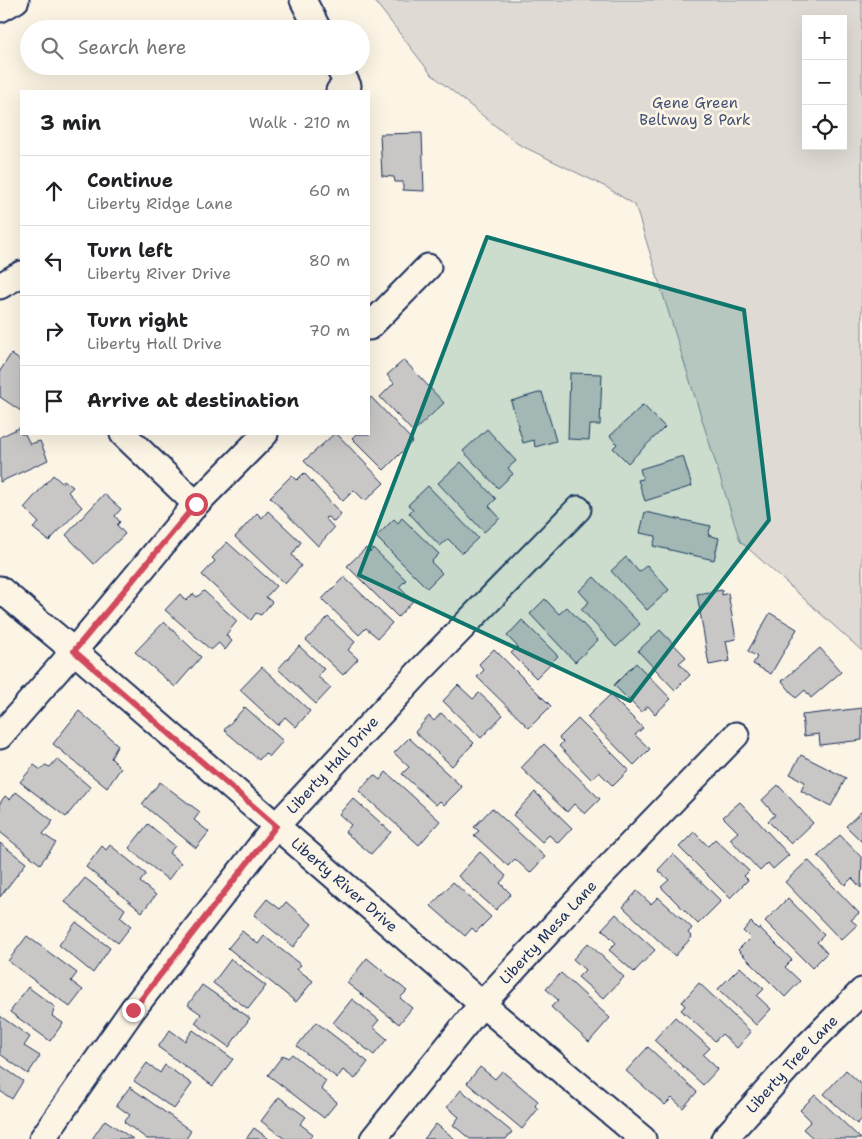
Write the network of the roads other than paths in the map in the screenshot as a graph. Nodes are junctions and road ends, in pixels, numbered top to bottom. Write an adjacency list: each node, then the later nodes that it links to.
1 (16, 0): 3 (street)
2 (303, 0): 4 (street)
3 (0, 9)
4 (313, 20)
5 (342, 75): 6 (street)
6 (341, 90)
7 (428, 267): 10 (street)
8 (20, 275): 9 (street)
9 (0, 286)
10 (370, 327)
11 (124, 435): 13 (street)
12 (264, 435): 13 (street)
13 (196, 504): 16 (street)
14 (578, 509): 19 (street, Liberty Hall Drive)
15 (0, 589): 16 (street, Liberty River Drive)
16 (74, 651): 18 (street); 19 (street, Liberty River Drive)
17 (736, 735): 21 (street, Liberty Mesa Lane)
18 (0, 736)
19 (276, 826): 21 (street, Liberty River Drive); 22 (street, Liberty Hall Drive)
20 (862, 991): 25 (street, Liberty Tree Lane)
21 (482, 1004): 23 (street, Liberty Mesa Lane); 24 (street, Liberty River Drive)
22 (42, 1139)
23 (372, 1139)
24 (643, 1139)
25 (724, 1139)

